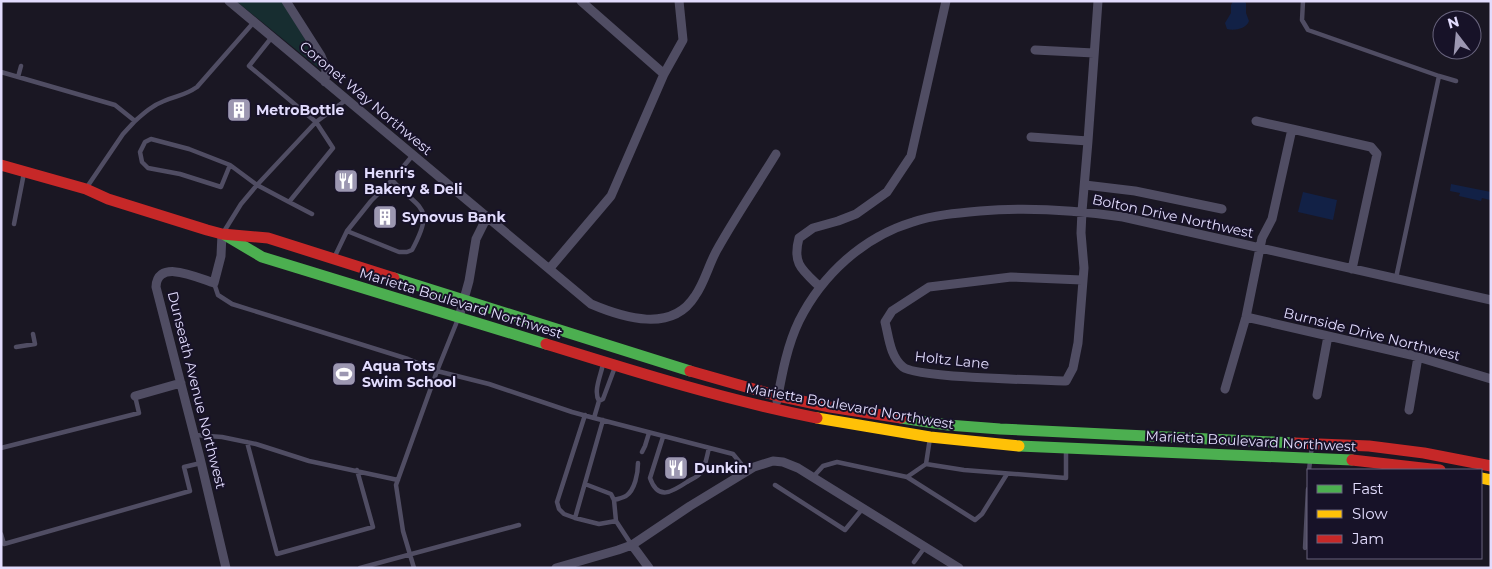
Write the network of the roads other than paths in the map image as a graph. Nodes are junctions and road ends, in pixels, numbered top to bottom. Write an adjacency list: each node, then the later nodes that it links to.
1 (228, 1): 8 (street, Coronet Way Northwest)
2 (286, 1): 18 (street)
3 (581, 1): 14 (street)
4 (679, 1): 14 (street)
5 (946, 1): 50 (street)
6 (1098, 1): 11 (street, Holtz Lane)
7 (1303, 1): 16 (lane)
8 (254, 22): 9 (street, Coronet Way Northwest); 20 (lane)
9 (272, 37): 18 (street, Coronet Way Northwest); 22 (lane)
10 (1035, 50): 11 (street)
11 (1094, 53): 25 (street, Holtz Lane)
12 (21, 66): 15 (lane)
13 (1, 72): 15 (lane)
14 (664, 74): 45 (street)
15 (18, 76): 20 (lane)
16 (1439, 76): 17 (lane); 47 (lane)
17 (1456, 80)
18 (325, 82): 19 (street, Coronet Way Northwest)
19 (346, 100): 22 (lane); 27 (street, Coronet Way Northwest)
20 (135, 121): 34 (lane)
21 (1256, 121): 23 (street)
22 (316, 122): 32 (lane); 35 (lane)
23 (1292, 129): 43 (street); 46 (street)
24 (1031, 137): 25 (street)
25 (1088, 141): 33 (street, Holtz Lane)
26 (776, 154): 45 (street, Coronet Way Northwest)
27 (413, 155): 31 (lane); 39 (street, Coronet Way Northwest)
28 (1, 165): 30 (main road)
29 (230, 165): 29 (lane); 32 (lane)
30 (24, 172): 34 (main road); 40 (lane)
31 (392, 180): 41 (lane); 41 (lane)
32 (257, 185): 35 (lane); 42 (lane)
33 (1085, 185): 36 (street); 37 (street, Holtz Lane)
34 (86, 189): 42 (main road)
35 (289, 202): 38 (lane)
36 (1222, 210)
37 (1082, 211): 43 (street, Bolton Drive Northwest); 48 (street, Holtz Lane); 50 (street, Bolton Drive Northwest)
38 (312, 214)
39 (487, 217): 45 (street, Coronet Way Northwest); 51 (street)
40 (14, 224)
41 (347, 231): 44 (lane)
42 (222, 234): 44 (main road); 49 (street); 53 (main road, Marietta Boulevard Northwest)
43 (1260, 248): 46 (street, Bolton Drive Northwest); 54 (street)
44 (334, 258): 51 (main road)
45 (550, 268)
46 (1352, 269): 47 (street, Bolton Drive Northwest)
47 (1396, 278): 52 (street, Bolton Drive Northwest)
48 (1082, 280): 48 (street, Holtz Lane)
49 (214, 283): 61 (lane); 63 (street, Dunseath Avenue Northwest)
50 (820, 287): 67 (street, Bolton Drive Northwest)
51 (464, 299): 53 (street); 67 (main road)
52 (1491, 300)
53 (459, 317): 59 (main road, Marietta Boulevard Northwest); 61 (lane)
54 (1246, 317): 56 (street, Burnside Drive Northwest); 64 (street)
55 (33, 334): 57 (lane)
56 (1328, 336): 58 (street, Burnside Drive Northwest); 65 (street)
57 (16, 347)
58 (1418, 357): 62 (street, Burnside Drive Northwest); 70 (street)
59 (604, 362): 60 (main road, Marietta Boulevard Northwest); 68 (lane)
60 (615, 365): 68 (lane); 69 (main road, Marietta Boulevard Northwest)
61 (437, 371): 71 (lane); 95 (lane)
62 (1491, 379)
63 (181, 383): 66 (street); 75 (street, Dunseath Avenue Northwest)
64 (1225, 389)
65 (1317, 395)
66 (135, 396): 80 (lane)
67 (778, 396): 69 (street, Bolton Drive Northwest); 79 (main road)
68 (599, 401): 72 (lane)
69 (775, 410): 77 (main road, Marietta Boulevard Northwest)
70 (1409, 410)
71 (585, 416): 72 (lane); 101 (lane)
72 (594, 418): 73 (lane)
73 (603, 420): 74 (lane); 96 (lane)
74 (649, 433): 76 (lane); 83 (lane)
75 (194, 436): 78 (lane); 84 (street, Dunseath Avenue Northwest)
76 (663, 437): 81 (lane); 81 (lane)
77 (930, 437): 82 (main road, Marietta Boulevard Northwest); 86 (lane)
78 (247, 442): 90 (lane); 90 (lane)
79 (1312, 444): 87 (lane); 88 (main road)
80 (1, 448)
81 (710, 448): 91 (lane)
82 (1066, 448): 87 (main road, Marietta Boulevard Northwest); 92 (lane)
83 (644, 453)
84 (201, 463): 104 (lane); 110 (street, Dunseath Avenue Northwest)
85 (641, 463): 98 (lane)
86 (926, 464): 92 (lane); 94 (lane)
87 (1310, 464): 89 (main road, Marietta Boulevard Northwest)
88 (1491, 466)
89 (1416, 468)
90 (357, 470): 95 (lane)
91 (747, 471): 93 (street); 105 (street)
92 (1007, 474): 94 (lane)
93 (813, 477): 94 (lane); 100 (street)
94 (907, 477)
95 (398, 480): 108 (lane)
96 (585, 484): 98 (lane); 101 (lane)
97 (775, 485): 100 (lane)
98 (614, 500): 102 (lane)
99 (1307, 504): 107 (lane)
100 (863, 508): 106 (street)
101 (575, 518): 102 (lane)
102 (616, 521): 105 (lane)
103 (519, 525): 108 (lane)
104 (1, 534)
105 (632, 545): 113 (street); 114 (street)
106 (926, 547): 109 (lane); 115 (street)
107 (1304, 548)
108 (410, 554): 111 (lane); 112 (lane)
109 (914, 562)
110 (226, 568)
111 (360, 568)
112 (414, 568)
113 (556, 568)
114 (649, 568)
115 (959, 568)

